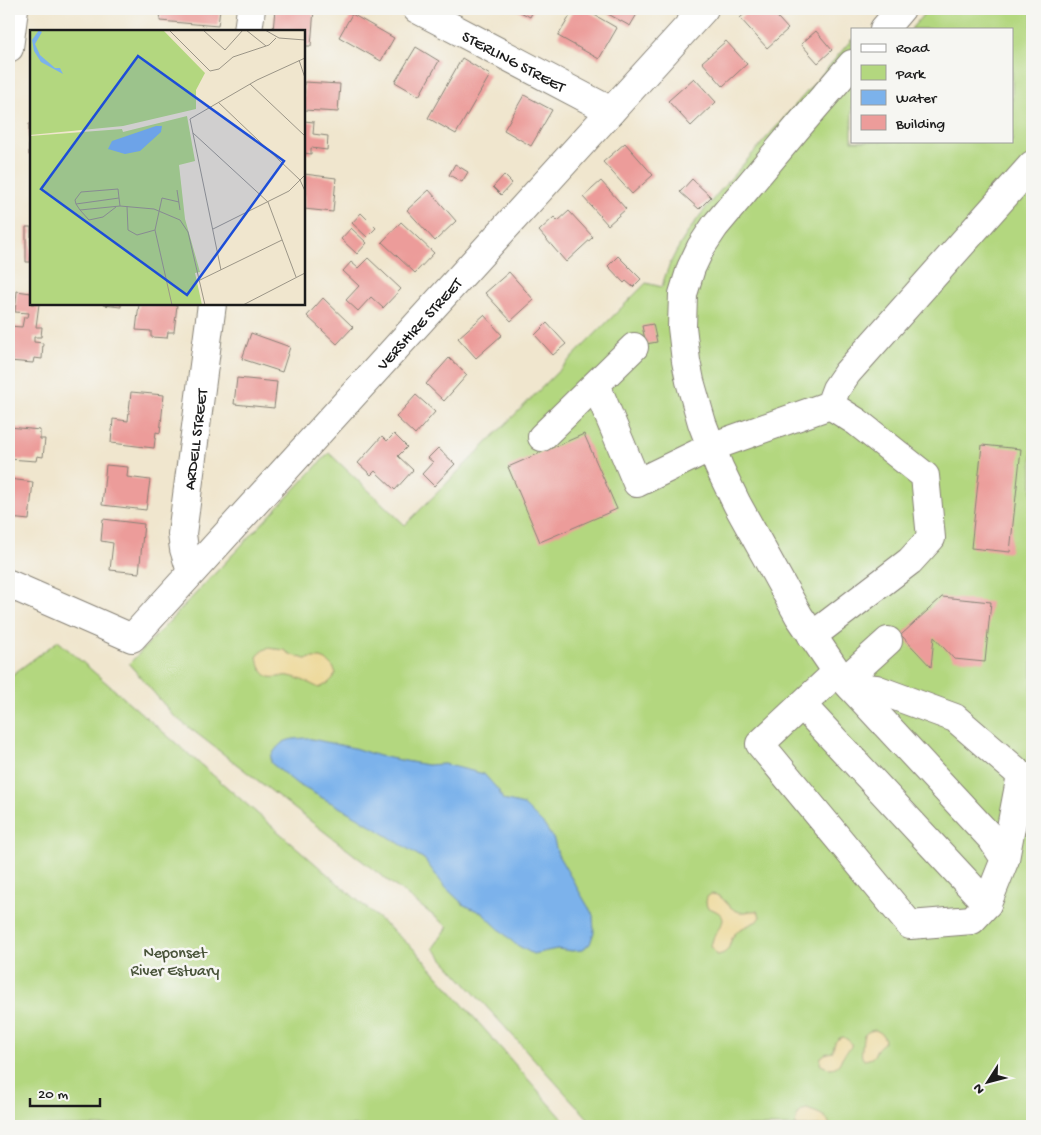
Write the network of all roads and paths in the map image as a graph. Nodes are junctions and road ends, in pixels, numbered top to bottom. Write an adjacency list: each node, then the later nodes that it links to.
1 (14, 9): 6 (street)
2 (251, 9): 5 (street)
3 (417, 9): 8 (street, STERLING STREET)
4 (704, 9): 8 (street, VERSHIRE STREET)
5 (248, 30)
6 (9, 48)
7 (851, 65): 15 (street)
8 (611, 111): 16 (street, VERSHIRE STREET)
9 (1032, 165): 13 (street)
10 (212, 305): 16 (street, ARDELL STREET)
11 (634, 348): 12 (street)
12 (596, 385): 14 (street); 15 (street)
13 (830, 405): 15 (street); 18 (street)
14 (542, 438)
15 (711, 447): 18 (street)
16 (191, 572): 17 (street, VERSHIRE STREET)
17 (9, 584)
18 (812, 636): 20 (street)
19 (888, 641): 20 (street)
20 (844, 680): 21 (street); 22 (street); 22 (street)
21 (802, 705): 23 (street); 23 (street)
22 (1005, 859): 23 (street)
23 (987, 904)

